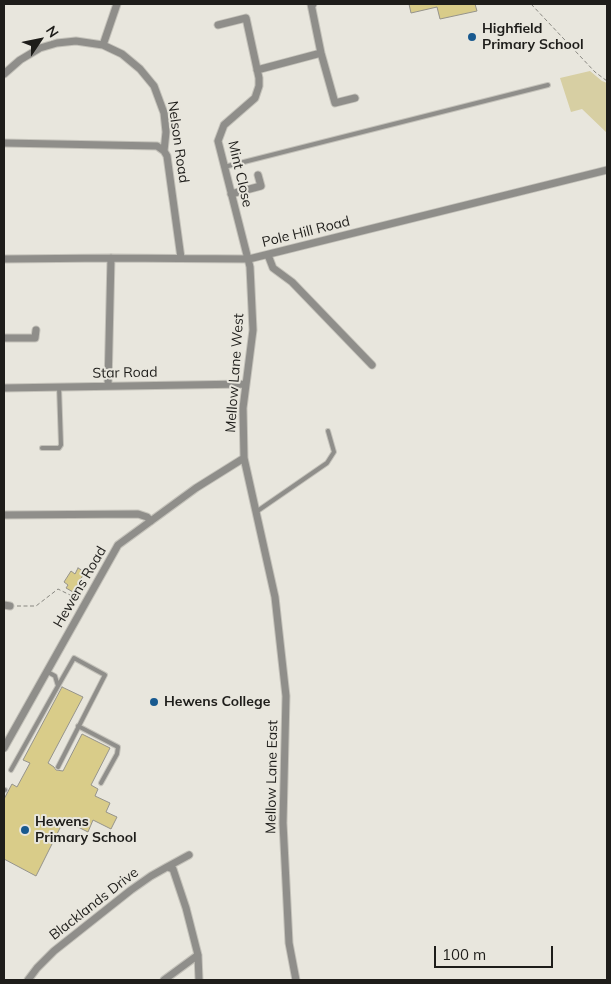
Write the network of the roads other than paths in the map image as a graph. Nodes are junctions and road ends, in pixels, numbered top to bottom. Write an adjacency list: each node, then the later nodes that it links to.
1 (117, 4): 4 (street)
2 (312, 4): 5 (street)
3 (218, 26): 6 (street, Mint Close)
4 (103, 45): 7 (street, Nelson Road); 11 (street, Nelson Road)
5 (322, 54): 6 (street); 9 (street)
6 (257, 70): 12 (street, Mint Close)
7 (4, 74)
8 (548, 85): 12 (lane)
9 (355, 98)
10 (4, 143): 11 (street)
11 (164, 151): 18 (street, Nelson Road)
12 (224, 167): 15 (street, Mint Close)
13 (607, 170): 16 (street, Pole Hill Road)
14 (258, 174): 15 (street)
15 (230, 194): 20 (street, Mint Close)
16 (268, 255): 20 (street, Pole Hill Road); 23 (street)
17 (111, 258): 18 (street, Pole Hill Road); 19 (street, Pole Hill Road); 26 (street)
18 (181, 258): 20 (street, Pole Hill Road)
19 (4, 259)
20 (249, 259): 24 (street, Mellow Lane West)
21 (36, 330): 22 (street)
22 (4, 338)
23 (372, 365)
24 (246, 384): 26 (street, Star Road); 30 (street, Mellow Lane West)
25 (59, 386): 26 (street, Star Road); 27 (street, Star Road); 29 (lane)
26 (108, 386)
27 (4, 388)
28 (328, 431): 31 (lane)
29 (42, 448)
30 (244, 458): 31 (street, Mellow Lane East); 33 (street, Hewens Road)
31 (256, 512): 47 (street, Mellow Lane East)
32 (4, 515): 33 (street)
33 (151, 521): 34 (street, Hewens Road)
34 (46, 671): 35 (lane); 37 (street, Hewens Road)
35 (58, 686): 36 (lane); 39 (lane)
36 (78, 726): 38 (lane); 40 (lane)
37 (4, 748)
38 (58, 767)
39 (11, 770)
40 (101, 783)
41 (189, 855): 42 (street, Blacklands Drive)
42 (167, 867): 43 (street); 44 (street, Blacklands Drive)
43 (198, 955): 45 (street); 46 (street)
44 (28, 980)
45 (164, 980)
46 (199, 980)
47 (296, 980)

